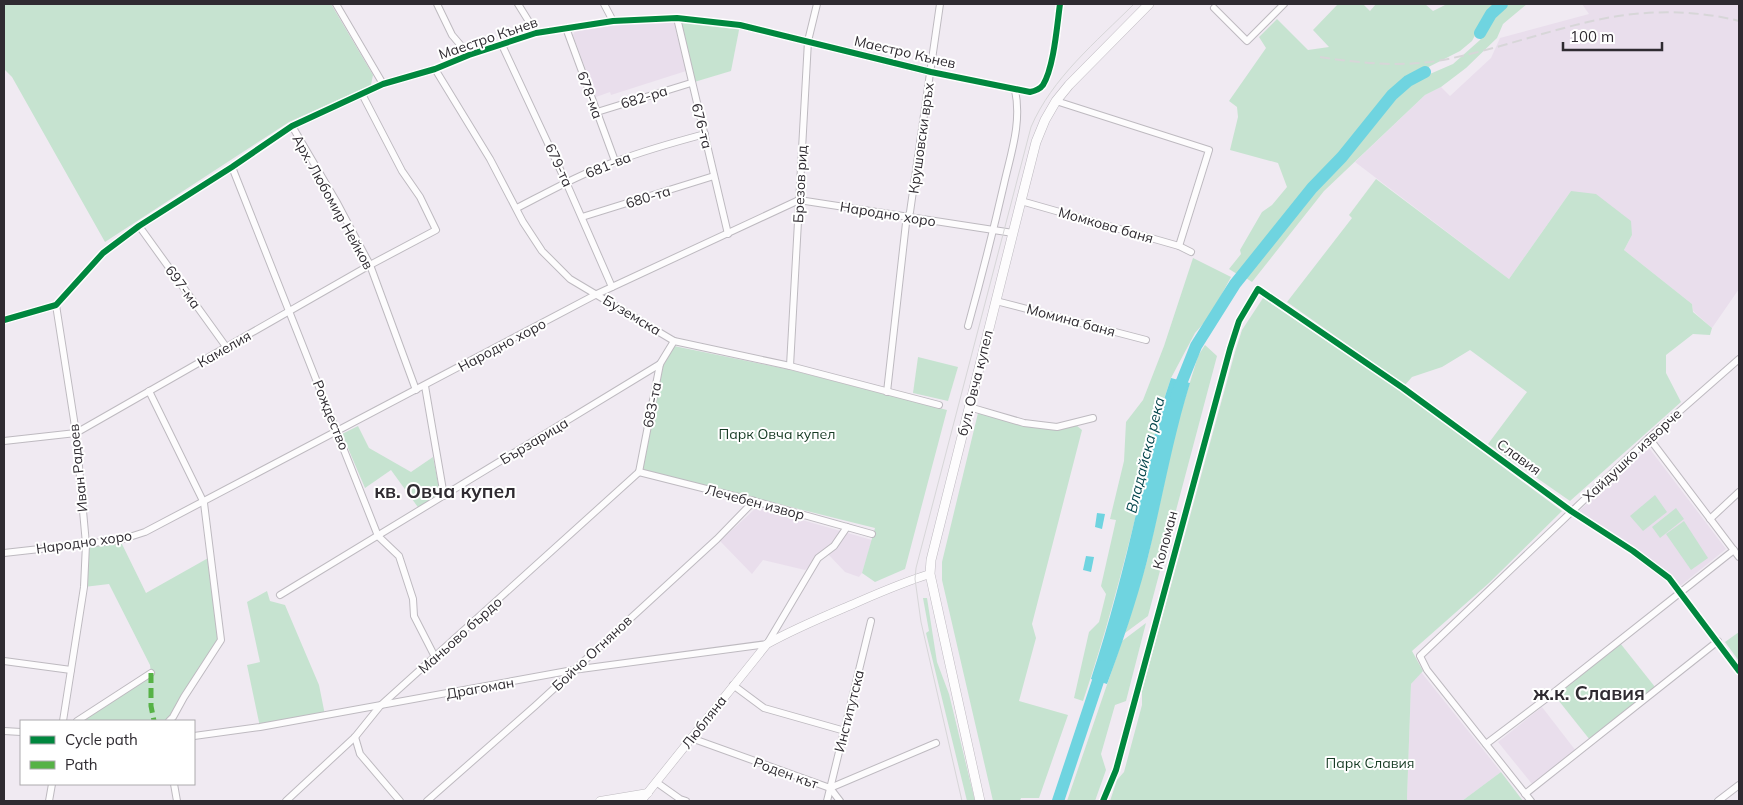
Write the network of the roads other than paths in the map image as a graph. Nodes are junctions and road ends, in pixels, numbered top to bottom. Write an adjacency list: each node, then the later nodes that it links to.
1 (336, 4): 21 (street)
2 (437, 4): 17 (street)
3 (518, 4): 14 (street)
4 (604, 4): 12 (street)
5 (817, 4): 15 (street, Брезов рид)
6 (940, 4): 19 (street, Крушовски връх)
7 (1060, 4): 22 (street, Маестро Кънев)
8 (1149, 4): 24 (main road, бул. Овча купел)
9 (1284, 4): 10 (street)
10 (1214, 8)
11 (678, 18): 12 (street, Маестро Кънев); 15 (street, Маестро Кънев); 20 (street, 676-та)
12 (613, 21): 13 (street, Маестро Кънев)
13 (566, 28): 14 (street, Маестро Кънев); 25 (street, 678-ма)
14 (536, 33): 16 (street, Маестро Кънев)
15 (808, 41): 19 (street, Маестро Кънев); 32 (street, Брезов рид)
16 (502, 45): 17 (street, Маестро Кънев); 31 (street, 679-та)
17 (469, 56): 18 (street, Маестро Кънев)
18 (435, 69): 21 (street, Маестро Кънев); 34 (street, Буземска)
19 (931, 72): 22 (street, Маестро Кънев); 35 (street, Крушовски връх)
20 (691, 83): 25 (street, 682-ра); 27 (street, 676-та)
21 (383, 84): 23 (street, Маестро Кънев)
22 (1015, 90): 38 (street)
23 (362, 94): 26 (street, Маестро Кънев); 43 (street, Камелия)
24 (1056, 101): 33 (main road, бул. Овча купел); 41 (street)
25 (597, 112): 28 (street, 678-ма)
26 (292, 126): 29 (street, Маестро Кънев); 43 (street, Арх. Любомир Нейков)
27 (705, 134): 28 (street, 681-ва); 30 (street, 676-та)
28 (615, 161): 31 (street, 681-ва)
29 (232, 167): 37 (street, Маестро Кънев); 49 (street, Рождество)
30 (714, 176): 36 (street, 680-та); 40 (street, 676-та)
31 (566, 182): 34 (street, 681-ва); 36 (street, 679-та)
32 (799, 200): 35 (street, Народно хоро); 40 (street, Народно хоро); 57 (street, Брезов рид)
33 (1020, 201): 39 (main road, бул. Овча купел); 41 (street, Момкова баня)
34 (517, 208): 46 (street, Буземска)
35 (908, 217): 38 (street, Народно хоро); 61 (street, Крушовски връх)
36 (582, 218): 44 (street, 679-та)
37 (139, 226): 48 (street, Маестро Кънев); 54 (street, 697-ма)
38 (994, 230): 39 (street, Народно хоро); 51 (street)
39 (1013, 233): 47 (main road, бул. Овча купел)
40 (728, 234): 44 (street, Народно хоро)
41 (1179, 246): 42 (street, Момкова баня)
42 (1191, 252)
43 (370, 265): 49 (street, Камелия); 59 (street, Арх. Любомир Нейков)
44 (612, 287): 46 (street, Народно хоро)
45 (1258, 289): 74 (street, Славия); 126 (street, Коломан)
46 (597, 294): 53 (street, Буземска); 58 (street, Народно хоро)
47 (996, 301): 52 (street, Момина баня); 63 (main road, бул. Овча купел)
48 (56, 305): 50 (street); 66 (street, Иван Радоев)
49 (288, 311): 54 (street, Камелия); 65 (street, Рождество)
50 (4, 320)
51 (968, 326)
52 (1146, 340)
53 (674, 341): 56 (street, 683-та); 57 (street, Буземска)
54 (227, 348): 60 (street, Камелия)
55 (1739, 359): 67 (street, Хайдушко изворче)
56 (660, 364): 69 (street, 683-та); 71 (street, Бързарица)
57 (790, 366): 61 (street, Буземска)
58 (425, 386): 59 (street, Народно хоро); 71 (street)
59 (416, 390): 65 (street, Народно хоро)
60 (149, 391): 66 (street, Камелия); 73 (street)
61 (887, 392): 62 (street, Буземска)
62 (939, 405)
63 (969, 407): 64 (street); 83 (main road, бул. Овча купел)
64 (1094, 418)
65 (338, 432): 73 (street, Народно хоро); 78 (street, Рождество)
66 (76, 433): 68 (street, Камелия); 79 (street, Иван Радоев)
67 (1649, 438): 74 (street, Хайдушко изворче); 75 (street)
68 (4, 441)
69 (639, 472): 72 (street, Лечебен извор); 89 (street, Маньово бърдо)
70 (1739, 492): 75 (street)
71 (444, 496): 78 (street, Бързарица)
72 (754, 501): 76 (street, Лечебен извор); 92 (street, Бойчо Огнянов)
73 (204, 503): 79 (street, Народно хоро); 99 (street)
74 (1572, 511): 84 (street, Славия); 107 (street, Хайдушко изворче)
75 (1710, 519): 80 (street)
76 (847, 527): 77 (street, Лечебен извор); 88 (street, Любляна)
77 (872, 534)
78 (378, 536): 85 (street, Бързарица); 89 (street, Рождество)
79 (86, 544): 81 (street, Народно хоро); 91 (street, Иван Радоев)
80 (1734, 550): 82 (street); 84 (street)
81 (4, 553)
82 (1739, 557)
83 (930, 574): 88 (street, Любляна); 125 (main road, бул. Овча купел)
84 (1680, 592): 87 (street, Славия); 107 (street)
85 (280, 596)
86 (871, 621): 101 (street, Институтска)
87 (1718, 641): 93 (street, Славия); 113 (street)
88 (767, 644): 92 (street, Драгоман); 95 (street, Любляна)
89 (435, 657): 96 (street, Маньово бърдо)
90 (4, 661): 91 (street)
91 (71, 670): 97 (street, Иван Радоев)
92 (573, 670): 96 (street, Драгоман); 119 (street, Бойчо Огнянов)
93 (1739, 671)
94 (151, 673): 98 (street)
95 (733, 685): 101 (street); 105 (street, Любляна)
96 (380, 706): 103 (street, Драгоман); 104 (street, Маньово бърдо)
97 (63, 720)
98 (79, 720)
99 (170, 720)
100 (4, 730): 102 (street)
101 (845, 731): 112 (street, Институтска)
102 (20, 732)
103 (195, 736)
104 (355, 737): 117 (street, Маньово бърдо); 118 (street)
105 (691, 738): 108 (street, Любляна); 112 (street, Роден кът)
106 (936, 743): 112 (street, Роден кът)
107 (1486, 744): 113 (street)
108 (656, 782): 114 (street, Любляна); 122 (street)
109 (52, 785): 115 (street)
110 (174, 785): 116 (street)
111 (1739, 785): 128 (street)
112 (830, 788): 123 (street, Институтска); 124 (street)
113 (1525, 794): 127 (street)
114 (644, 798): 120 (street); 121 (street)
115 (49, 801)
116 (177, 801)
117 (286, 801)
118 (400, 801)
119 (427, 801)
120 (600, 801)
121 (631, 801)
122 (686, 801)
123 (827, 801)
124 (840, 801)
125 (980, 801)
126 (1103, 801)
127 (1530, 801)
128 (1718, 801)

